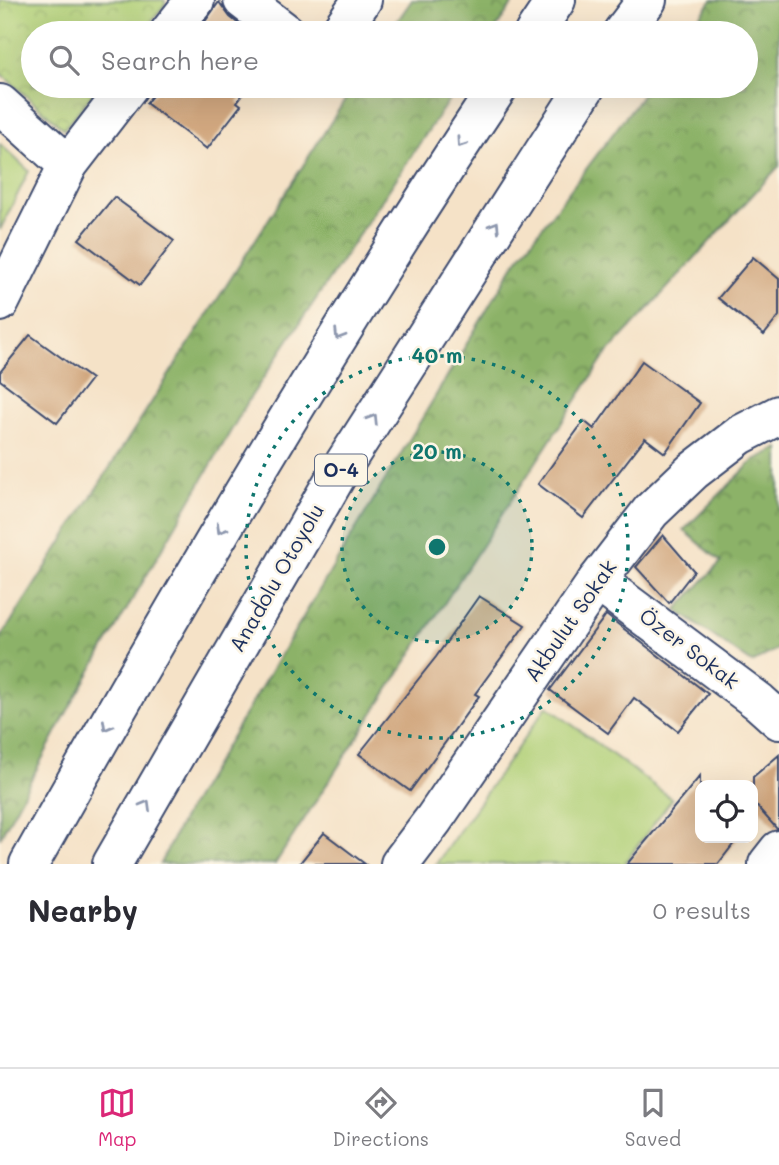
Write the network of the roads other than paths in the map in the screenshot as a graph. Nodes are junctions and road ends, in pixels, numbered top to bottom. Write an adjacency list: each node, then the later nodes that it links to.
1 (195, 0): 6 (main road)
2 (243, 0): 7 (main road)
3 (362, 0): 8 (main road)
4 (556, 0): 9 (main road)
5 (647, 0): 10 (main road)
6 (178, 21)
7 (270, 21)
8 (347, 21)
9 (542, 21)
10 (631, 21)
11 (120, 98): 15 (main road)
12 (491, 98): 21 (main road, one-way to 21)
13 (578, 98): 22 (main road, Anadolu Otoyolu / O-4, one-way to 13)
14 (0, 104): 15 (main road)
15 (68, 165): 16 (main road)
16 (0, 302)
17 (779, 415): 18 (main road, Akbulut Sokak)
18 (597, 580): 19 (main road, Özer Sokak); 23 (main road, Akbulut Sokak)
19 (779, 720)
20 (779, 850): 24 (main road)
21 (29, 864)
22 (112, 864)
23 (400, 864)
24 (768, 864)

